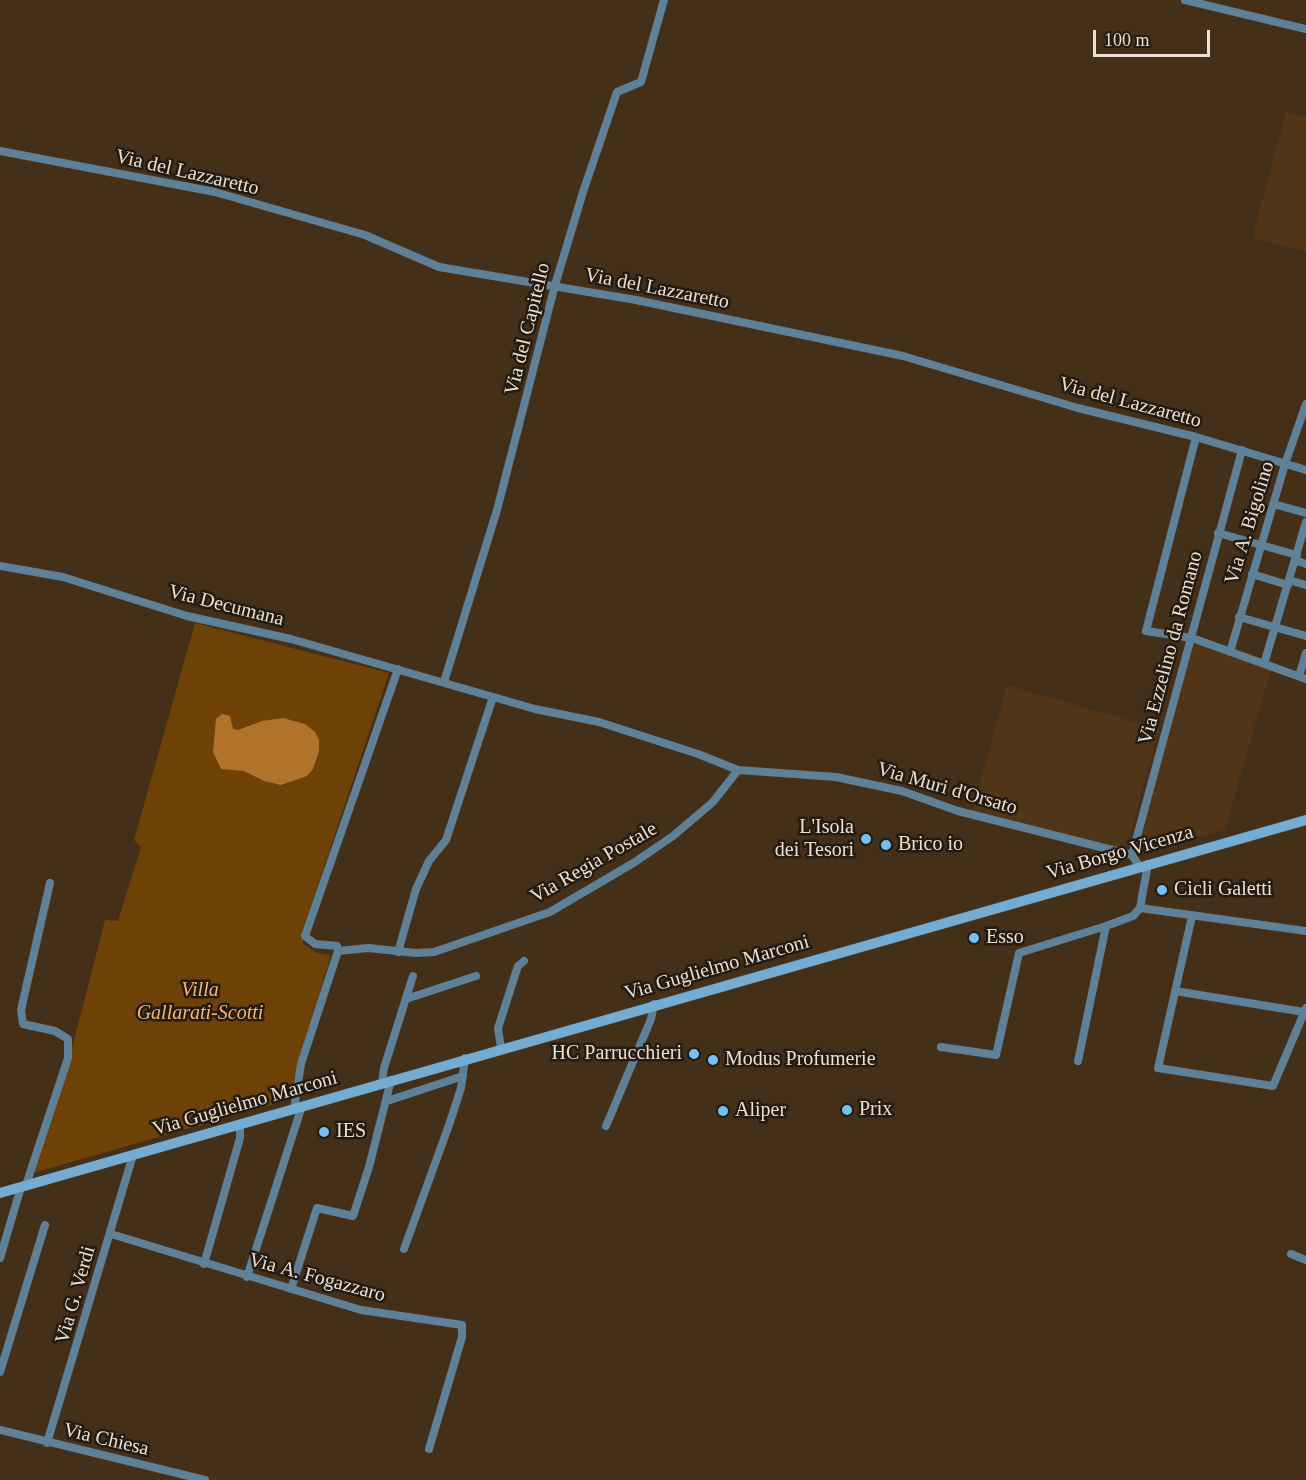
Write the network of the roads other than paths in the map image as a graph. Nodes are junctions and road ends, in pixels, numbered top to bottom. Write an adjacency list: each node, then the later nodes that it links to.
1 (664, 0): 6 (street, Via del Capitello)
2 (1185, 0): 3 (street)
3 (1216, 4): 4 (street)
4 (1306, 29)
5 (0, 151): 6 (street, Via del Lazzaretto)
6 (555, 285): 8 (street, Via del Lazzaretto); 32 (street, Via del Capitello)
7 (1306, 404): 10 (street, Via A. Bigolino)
8 (1196, 437): 9 (street, Via del Lazzaretto); 26 (street)
9 (1242, 450): 10 (street, Via del Lazzaretto); 15 (street, Via Ezzelino da Romano)
10 (1285, 464): 11 (street, Via del Lazzaretto); 12 (street, Via A. Bigolino)
11 (1306, 470)
12 (1273, 504): 13 (street); 16 (street, Via A. Bigolino)
13 (1306, 513)
14 (1306, 522): 17 (street)
15 (1218, 533): 16 (street); 26 (street, Via Ezzelino da Romano)
16 (1261, 545): 17 (street); 20 (street, Via A. Bigolino)
17 (1296, 558): 18 (street); 21 (street)
18 (1306, 564)
19 (0, 566): 30 (street, Via Decumana)
20 (1252, 574): 21 (street); 23 (street, Via A. Bigolino)
21 (1288, 582): 22 (street); 24 (street)
22 (1306, 585)
23 (1239, 617): 24 (street); 27 (street, Via A. Bigolino)
24 (1275, 628): 25 (street); 29 (street)
25 (1306, 636)
26 (1191, 638): 27 (street); 36 (street, Via Ezzelino da Romano)
27 (1230, 652): 29 (street)
28 (1306, 653): 31 (street)
29 (1264, 664): 31 (street)
30 (398, 669): 32 (street, Via Decumana); 44 (street, Via Regia Postale)
31 (1302, 678)
32 (444, 682): 33 (street, Via Decumana)
33 (492, 697): 34 (street, Via Muri d'Orsato); 45 (street)
34 (738, 771): 36 (street, Via Muri d'Orsato); 45 (street, Via Regia Postale)
35 (1306, 820): 37 (street, Via Borgo Vicenza)
36 (1132, 855): 37 (street)
37 (1143, 865): 39 (street); 41 (street, Via Borgo Vicenza)
38 (50, 883): 64 (street)
39 (1140, 908): 40 (street); 42 (street)
40 (1192, 916): 43 (street); 49 (street)
41 (944, 921): 51 (street, Via Guglielmo Marconi)
42 (1106, 926): 53 (street); 56 (street)
43 (1306, 931)
44 (338, 951): 45 (street, Via Regia Postale); 60 (street)
45 (398, 952)
46 (524, 961): 54 (street)
47 (413, 976): 50 (street)
48 (476, 976): 50 (street)
49 (1175, 991): 52 (street); 52 (street)
50 (406, 999): 58 (street)
51 (654, 1004): 54 (street, Via Guglielmo Marconi); 62 (street)
52 (1305, 1010)
53 (941, 1047)
54 (501, 1048): 55 (street, Via Guglielmo Marconi)
55 (465, 1058): 57 (street); 58 (street, Via Guglielmo Marconi)
56 (1078, 1061)
57 (463, 1076): 59 (street); 68 (street)
58 (387, 1081): 59 (street); 60 (street, Via Guglielmo Marconi)
59 (387, 1101): 74 (street)
60 (298, 1107): 61 (street, Via Guglielmo Marconi); 73 (street)
61 (240, 1124): 63 (street, Via Guglielmo Marconi); 72 (street)
62 (606, 1126)
63 (134, 1155): 64 (street, Via Guglielmo Marconi); 67 (street, Via G. Verdi)
64 (23, 1186): 65 (street, Via Guglielmo Marconi); 70 (street)
65 (0, 1193)
66 (45, 1225): 75 (street)
67 (111, 1234): 72 (street, Via A. Fogazzaro); 77 (street, Via G. Verdi)
68 (404, 1249)
69 (1291, 1254): 71 (street)
70 (0, 1258)
71 (1306, 1260)
72 (204, 1264): 73 (street, Via A. Fogazzaro)
73 (247, 1277): 74 (street, Via A. Fogazzaro)
74 (291, 1289): 78 (street, Via A. Fogazzaro)
75 (0, 1372)
76 (0, 1430): 77 (street, Via Chiesa)
77 (47, 1443): 79 (street, Via Chiesa)
78 (429, 1449)
79 (205, 1480)

